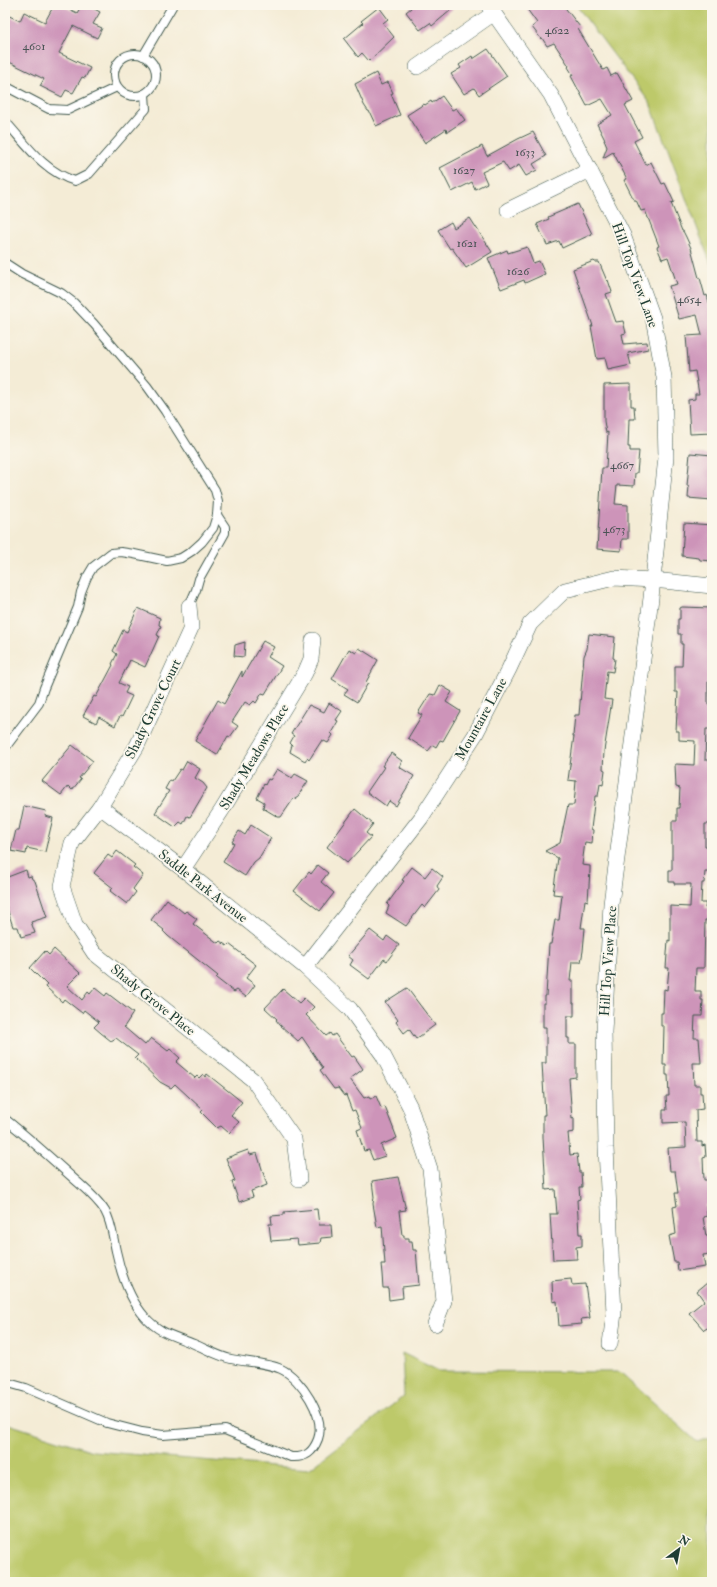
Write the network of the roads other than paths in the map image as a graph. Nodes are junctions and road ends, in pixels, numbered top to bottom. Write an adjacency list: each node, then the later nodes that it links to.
1 (173, 5): 3 (lane)
2 (491, 9): 4 (street); 9 (street, Hill Top View Lane)
3 (143, 56): 6 (lane); 7 (lane)
4 (417, 67)
5 (5, 86): 6 (lane)
6 (117, 86): 7 (lane)
7 (145, 94): 8 (lane)
8 (5, 121)
9 (590, 170): 10 (street); 13 (street, Hill Top View Lane)
10 (508, 210)
11 (5, 263): 12 (lane)
12 (217, 515): 15 (lane); 17 (lane)
13 (653, 580): 14 (street, Mountaire Lane); 20 (street, Mountaire Lane); 24 (street, Hill Top View Place)
14 (712, 586)
15 (189, 606): 18 (street, Shady Grove Court)
16 (313, 640): 19 (street, Shady Meadows Place)
17 (5, 748)
18 (100, 807): 19 (street, Saddle Park Avenue); 22 (street, Shady Grove Place)
19 (183, 869): 20 (street, Saddle Park Avenue)
20 (305, 967): 23 (street, Saddle Park Avenue)
21 (5, 1119): 25 (lane)
22 (299, 1179)
23 (435, 1324)
24 (610, 1344)
25 (5, 1382)

